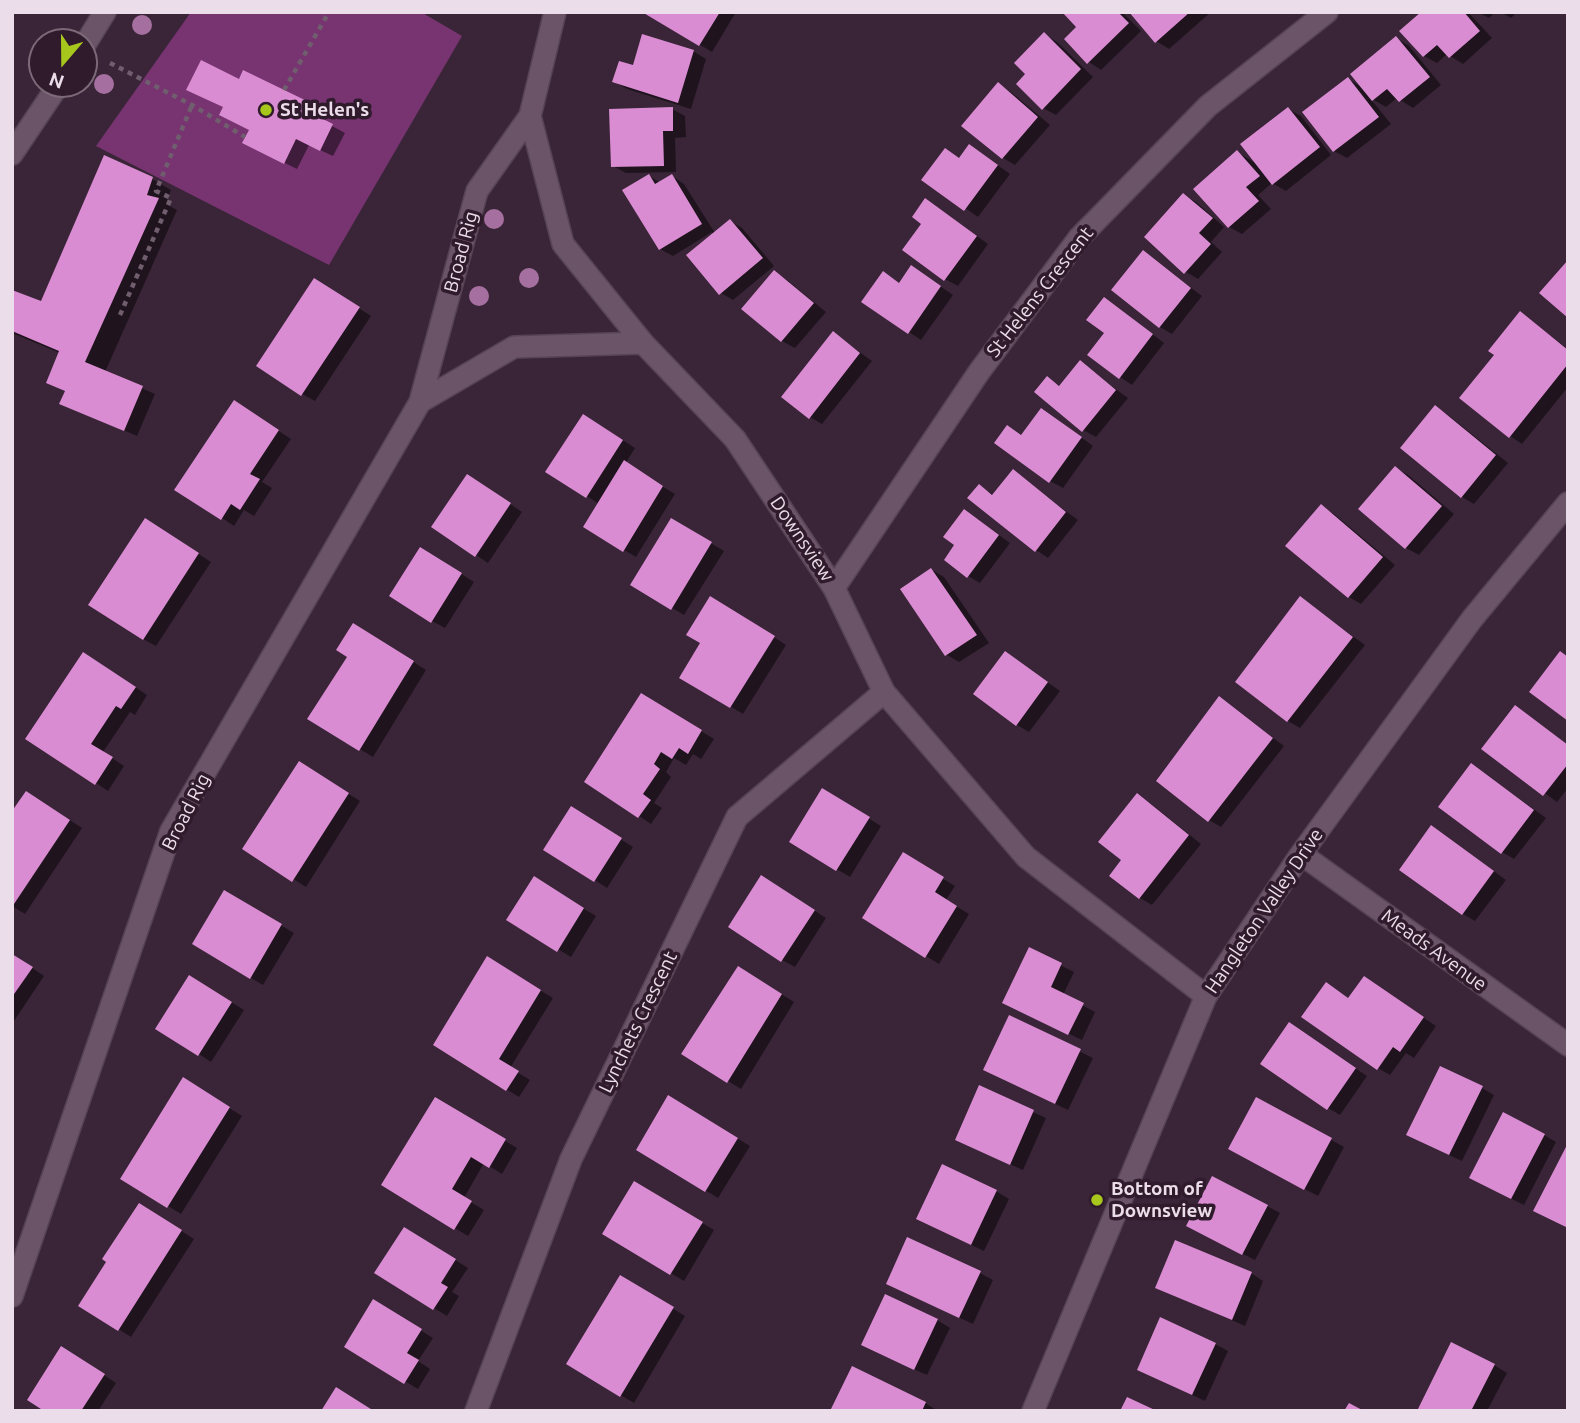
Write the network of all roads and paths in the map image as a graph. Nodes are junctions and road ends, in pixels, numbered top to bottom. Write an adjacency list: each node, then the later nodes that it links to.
1 (105, 12): 5 (street)
2 (329, 12): 7 (path)
3 (555, 12): 10 (street, Downsview)
4 (1327, 12): 17 (street, St Helens Crescent)
5 (95, 28)
6 (108, 62): 9 (path)
7 (284, 90)
8 (50, 98): 12 (street)
9 (192, 105): 11 (path); 13 (path)
10 (530, 116): 14 (street, Downsview); 15 (street, Broad Rig)
11 (245, 137)
12 (12, 154)
13 (120, 315)
14 (643, 342): 15 (street, Broad Rig); 17 (street, Downsview)
15 (420, 402): 22 (street, Broad Rig)
16 (1568, 503): 19 (street, Hangleton Valley Drive)
17 (834, 588): 18 (street, Downsview)
18 (884, 692): 20 (street, Downsview); 23 (street, Lynchets Crescent)
19 (1301, 854): 20 (street, Hangleton Valley Drive); 21 (street, Meads Avenue)
20 (1206, 996): 24 (street, Hangleton Valley Drive)
21 (1568, 1045)
22 (12, 1296)
23 (476, 1411)
24 (1032, 1411)

